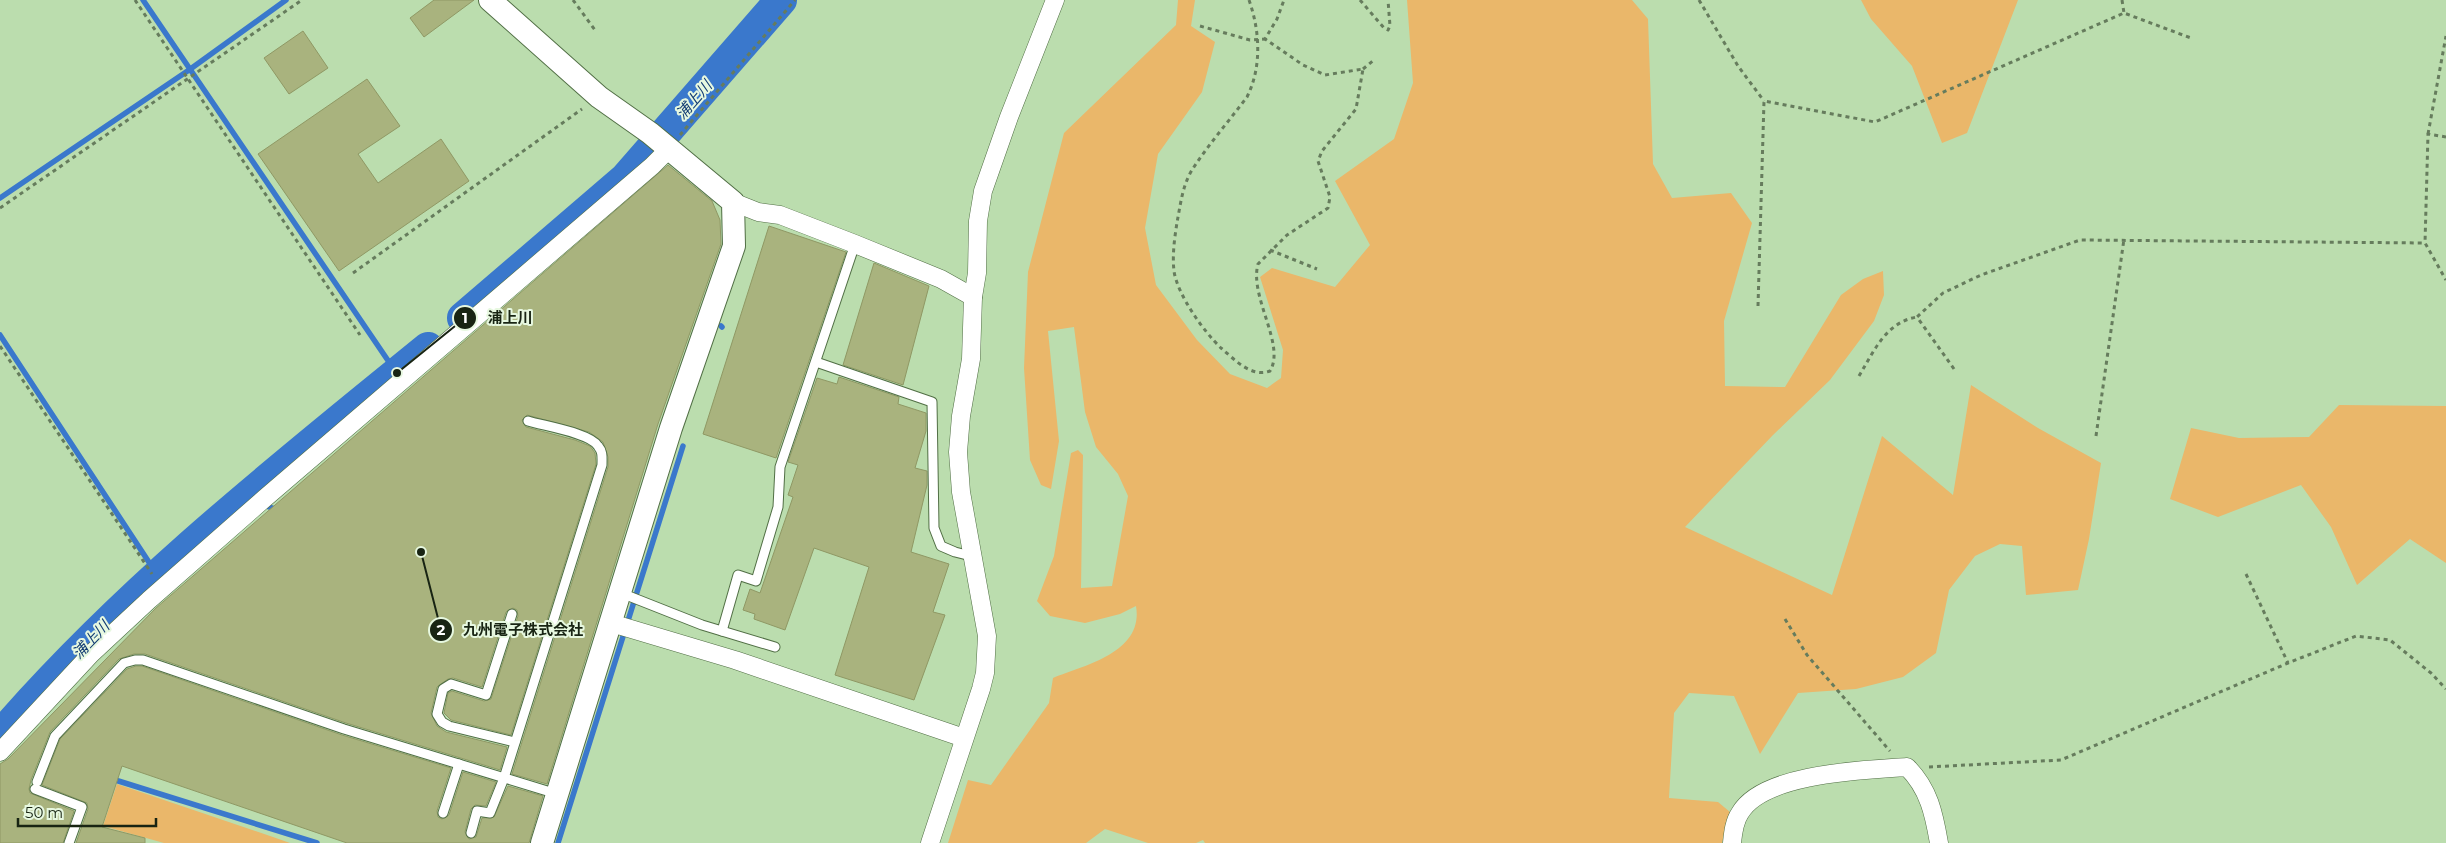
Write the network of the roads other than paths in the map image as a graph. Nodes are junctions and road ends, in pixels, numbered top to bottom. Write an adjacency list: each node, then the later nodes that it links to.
1 (490, 0): 3 (street)
2 (1055, 0): 6 (street)
3 (661, 143): 4 (street); 17 (street)
4 (733, 202): 5 (street); 10 (street)
5 (855, 244): 6 (street); 7 (lane)
6 (973, 297): 9 (street)
7 (816, 362): 9 (lane); 13 (lane)
8 (528, 421): 16 (lane)
9 (971, 556): 15 (street)
10 (624, 595): 12 (street); 13 (lane)
11 (512, 614): 16 (lane)
12 (622, 626): 15 (street); 20 (street)
13 (722, 631): 14 (lane)
14 (775, 647)
15 (964, 738): 25 (street)
16 (515, 742): 19 (lane)
17 (0, 752)
18 (459, 764): 19 (lane); 21 (lane); 23 (lane)
19 (504, 778): 20 (lane); 22 (lane)
20 (557, 794): 24 (street)
21 (443, 812)
22 (471, 833)
23 (69, 843)
24 (542, 843)
25 (930, 843)
26 (1732, 843): 27 (street)
27 (1938, 843)

